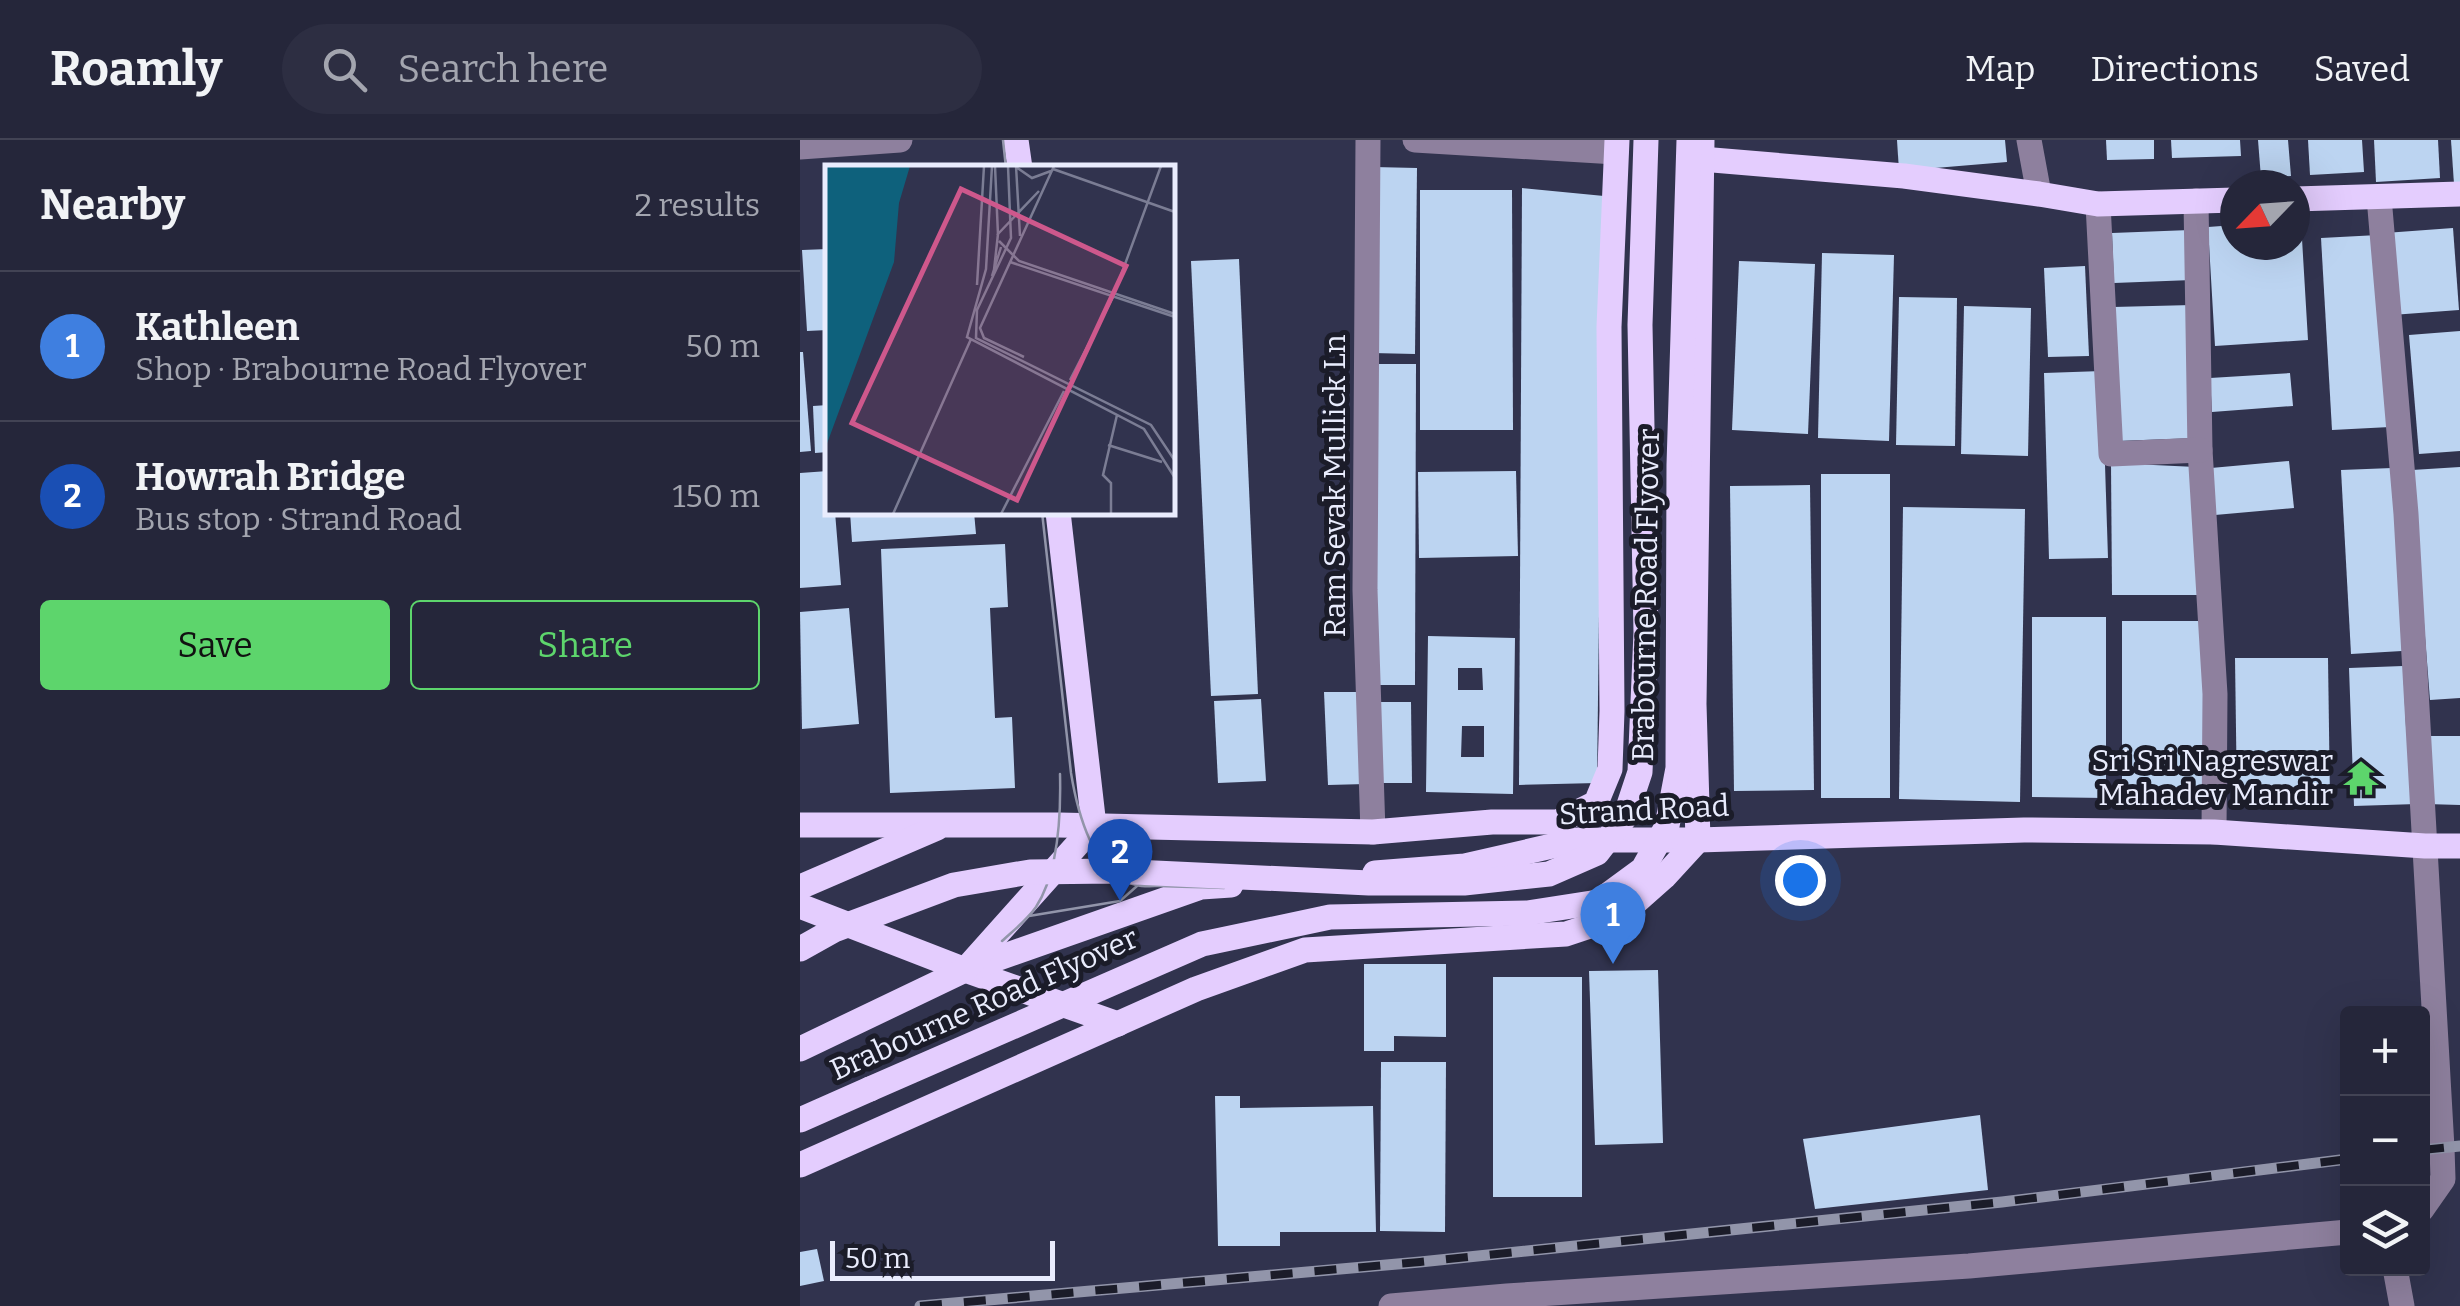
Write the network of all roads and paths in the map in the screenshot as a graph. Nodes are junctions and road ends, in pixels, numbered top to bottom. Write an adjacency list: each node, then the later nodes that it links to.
1 (900, 140): 9 (street)
2 (1016, 140): 10 (main road)
3 (1368, 140): 23 (street, Ram Sevak Mullick Ln)
4 (1415, 140): 7 (street)
5 (1646, 140): 30 (main road, Brabourne Road Flyover, bridge)
6 (2030, 140): 11 (street)
7 (1617, 146): 23 (main road, Strand Road)
8 (1697, 146): 11 (main road); 25 (main road); 34 (main road, Brabourne Road Flyover, bridge)
9 (800, 147)
10 (1020, 165)
11 (2040, 194): 17 (main road)
12 (2460, 194): 13 (main road)
13 (2379, 197): 14 (main road); 26 (street)
14 (2310, 199)
15 (2220, 200): 16 (main road)
16 (2196, 201): 17 (main road); 18 (street)
17 (2098, 204): 18 (street)
18 (2200, 450): 24 (street)
19 (1058, 515): 22 (main road)
20 (946, 824): 21 (main road, Strand Road); 22 (main road, Strand Road); 28 (main road)
21 (800, 825)
22 (1094, 826): 23 (main road, Strand Road); 31 (main road)
23 (1373, 832)
24 (2214, 832): 25 (main road, Strand Road); 26 (main road, Strand Road)
25 (1698, 840): 31 (main road, Strand Road); 32 (main road)
26 (2425, 846): 27 (main road, Strand Road); 36 (street)
27 (2460, 846)
28 (800, 887)
29 (800, 906): 31 (main road)
30 (800, 949)
31 (965, 970): 32 (main road); 33 (main road, Strand Road)
32 (1118, 1024): 35 (main road)
33 (800, 1050)
34 (800, 1120)
35 (800, 1165)
36 (2451, 1178): 37 (street)
37 (2430, 1201)
38 (2340, 1233): 40 (street)
39 (2396, 1276): 41 (street)
40 (1392, 1306)
41 (2402, 1306)

